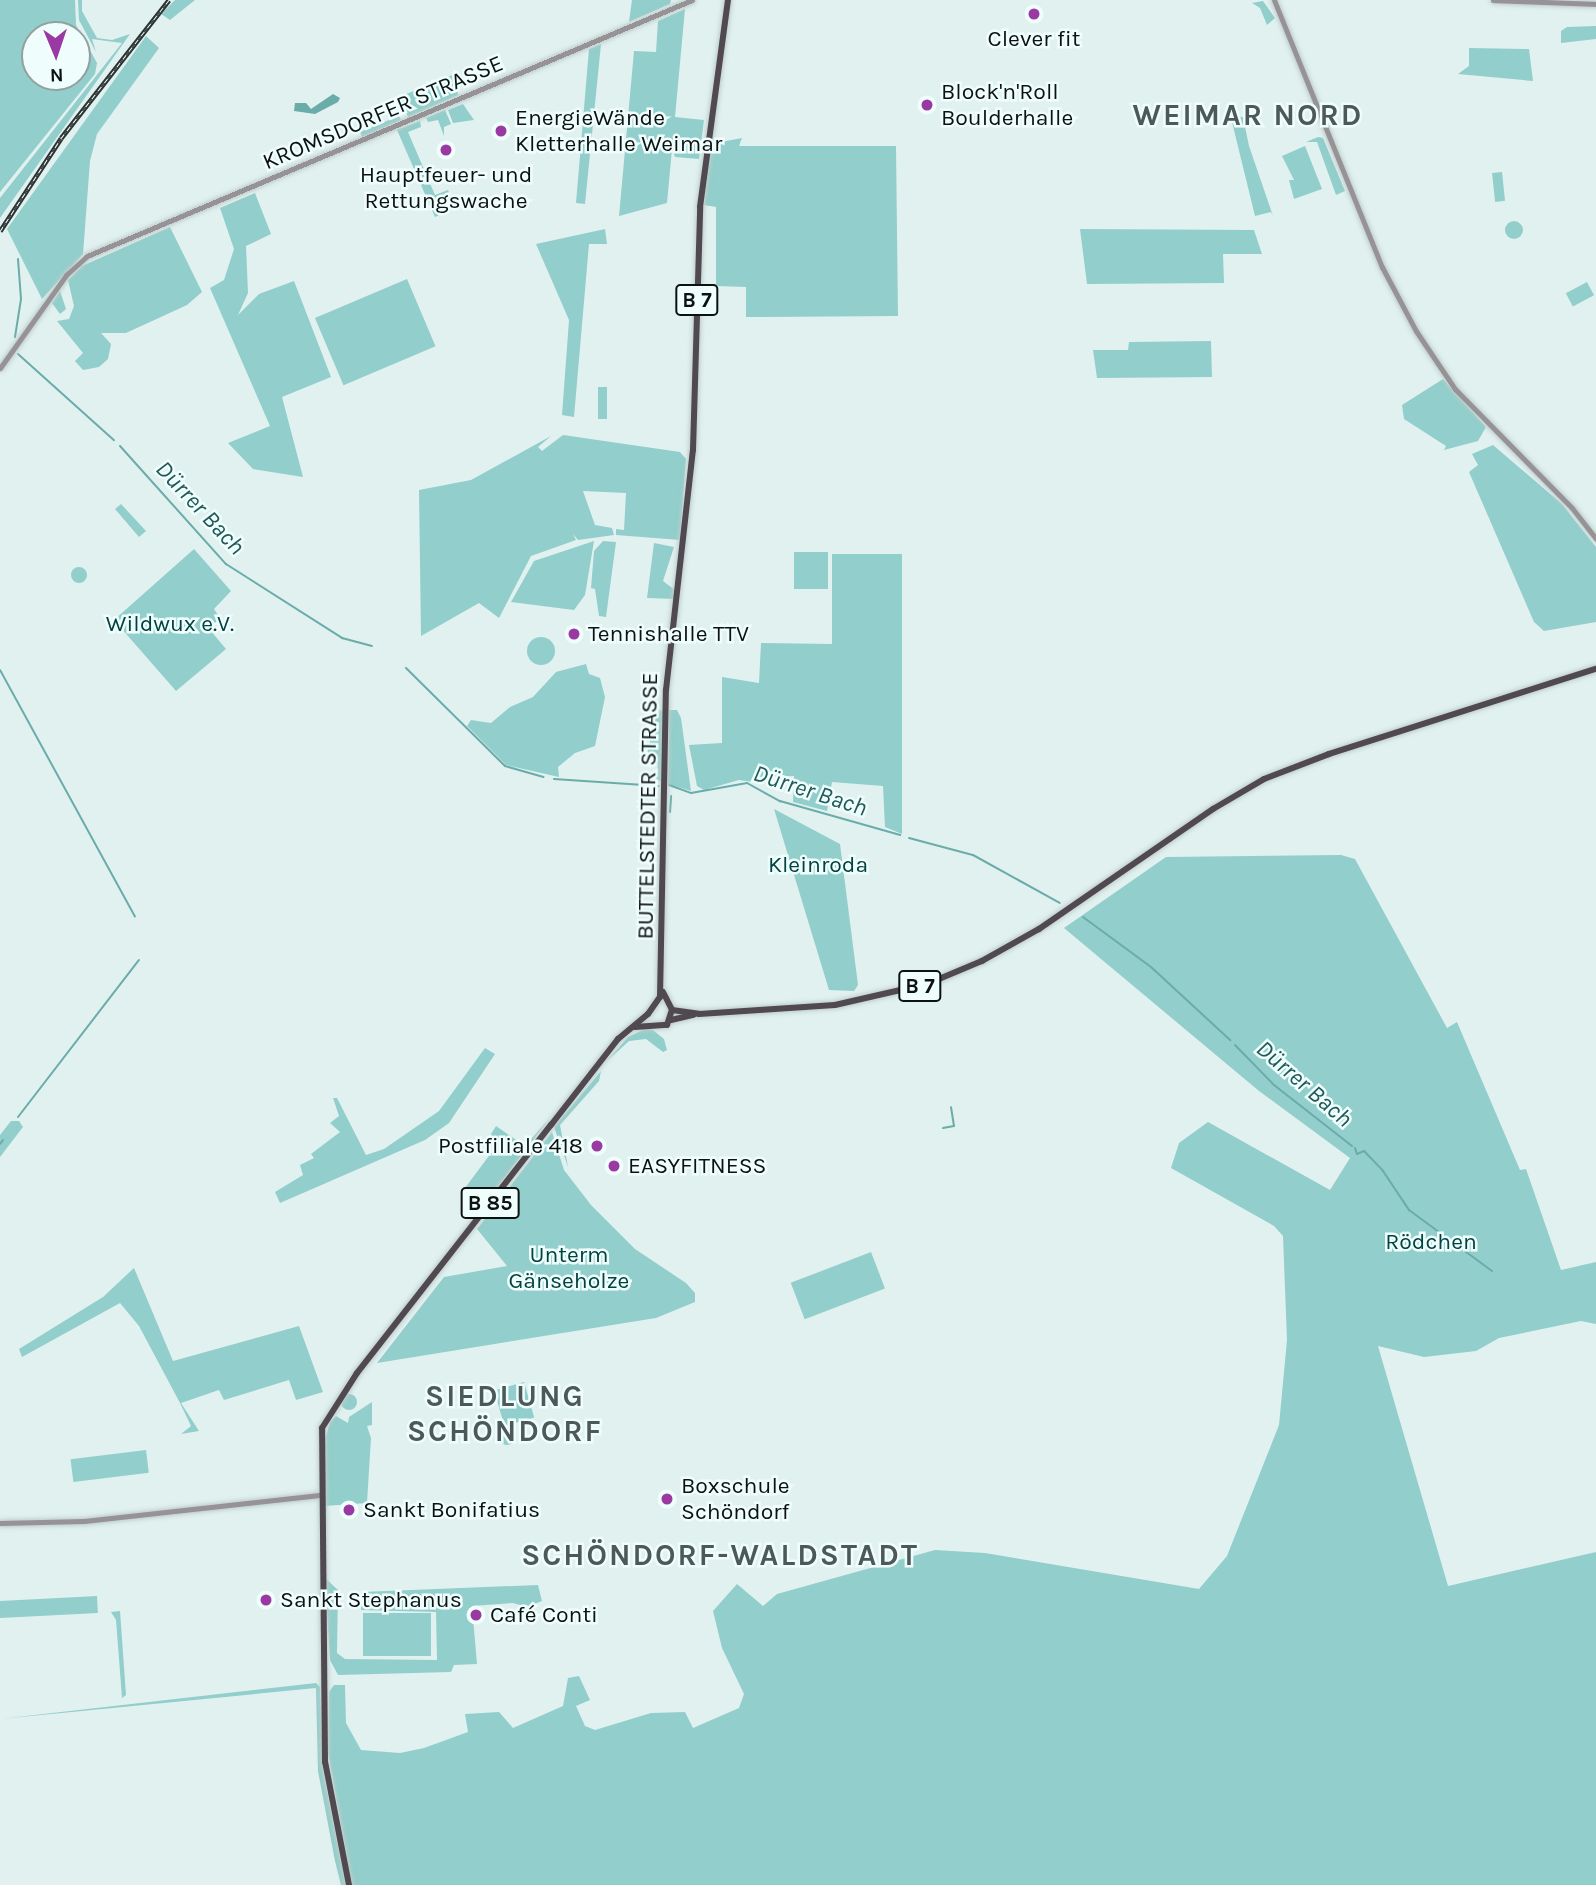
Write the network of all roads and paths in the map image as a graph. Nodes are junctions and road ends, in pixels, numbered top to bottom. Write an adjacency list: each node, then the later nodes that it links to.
1 (692, 0): 6 (street, KROMSDORFER STRASSE)
2 (728, 0): 9 (main road, BUTTELSTEDTER STRASSE / B 7)
3 (1274, 0): 7 (street)
4 (1493, 0): 5 (street)
5 (1596, 4)
6 (0, 368)
7 (1596, 539)
8 (1596, 669): 13 (main road, B 7)
9 (662, 987): 10 (main road, B 7); 11 (main road, B 7)
10 (657, 1004): 11 (main road); 12 (main road)
11 (669, 1007): 13 (main road, B 7); 14 (main road)
12 (651, 1012): 15 (main road); 16 (main road, B 85)
13 (699, 1014): 14 (main road, B 7)
14 (671, 1020): 15 (main road)
15 (654, 1023): 16 (main road)
16 (631, 1028): 17 (main road, B 85)
17 (320, 1495): 18 (street); 19 (main road, B 85)
18 (0, 1523)
19 (349, 1885)

